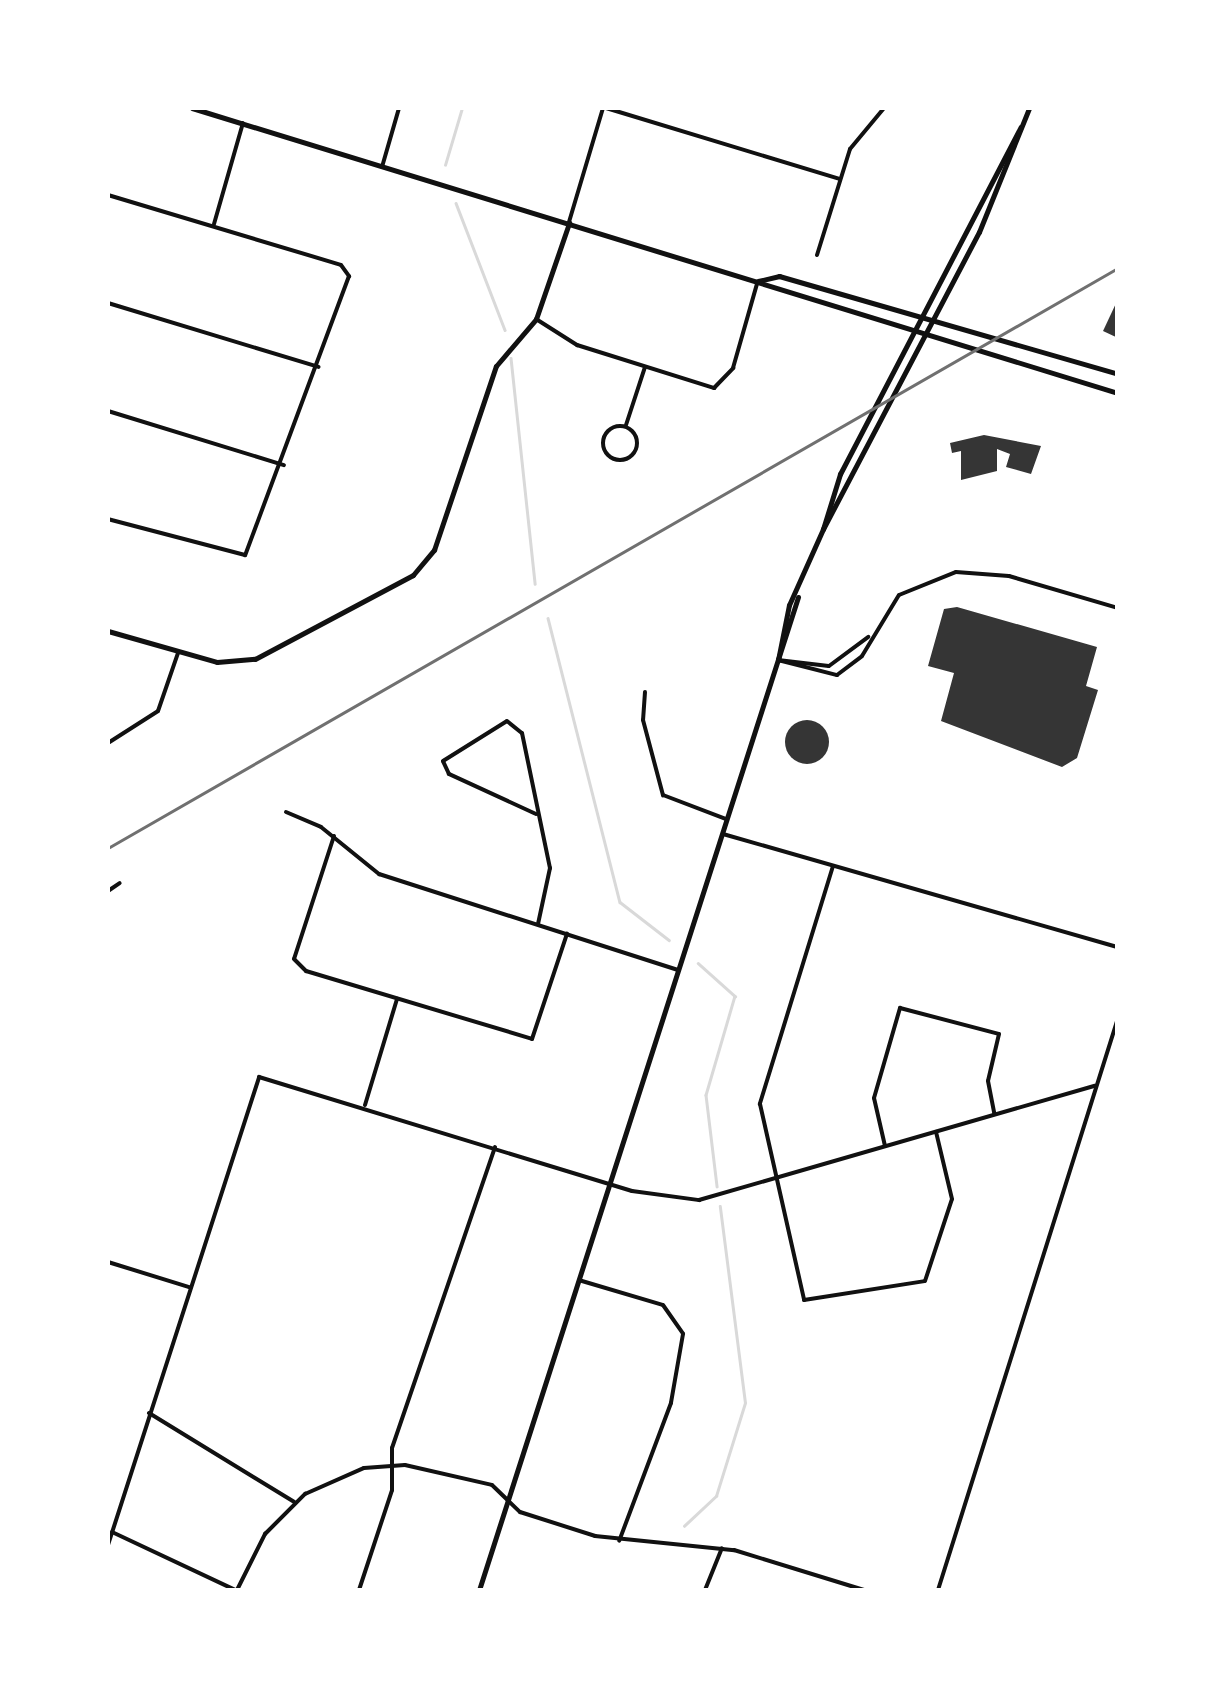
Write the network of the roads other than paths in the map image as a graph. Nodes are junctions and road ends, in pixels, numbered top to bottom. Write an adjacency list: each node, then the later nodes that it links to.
1 (192, 108): 6 (main road)
2 (399, 108): 9 (street)
3 (605, 108): 10 (street); 12 (street)
4 (884, 108): 10 (street)
5 (1030, 108): 8 (main road)
6 (207, 110): 7 (main road)
7 (243, 123): 9 (main road); 13 (street)
8 (1022, 126): 18 (main road); 19 (main road)
9 (382, 167): 12 (main road)
10 (839, 179): 14 (street)
11 (108, 195): 13 (street)
12 (569, 222): 15 (main road); 17 (main road)
13 (213, 225): 22 (street)
14 (817, 255)
15 (758, 282): 18 (main road); 20 (main road); 23 (street)
16 (108, 304): 22 (street)
17 (536, 319): 23 (street); 35 (main road)
18 (918, 319): 19 (main road); 20 (main road)
19 (931, 323): 21 (main road); 24 (main road)
20 (911, 333): 21 (main road); 30 (main road)
21 (924, 336): 25 (main road); 30 (main road)
22 (318, 367): 28 (street)
23 (645, 367): 27 (street)
24 (1118, 374)
25 (1118, 393)
26 (108, 411): 28 (street)
27 (626, 426): 27 (street)
28 (284, 466): 29 (street)
29 (108, 519)
30 (823, 529): 31 (main road)
31 (798, 597): 36 (main road); 36 (main road)
32 (1118, 608): 34 (street)
33 (108, 632): 35 (main road)
34 (870, 635): 36 (street); 36 (street)
35 (178, 653): 38 (street)
36 (778, 660): 41 (main road)
37 (646, 692): 41 (street)
38 (108, 743)
39 (286, 812): 43 (street)
40 (536, 814): 40 (street); 47 (street)
41 (726, 818): 42 (main road)
42 (722, 834): 44 (street); 50 (main road)
43 (334, 836): 47 (street); 51 (street)
44 (833, 866): 49 (street); 59 (street)
45 (120, 882): 46 (street)
46 (108, 891)
47 (538, 924): 48 (street)
48 (567, 934): 50 (street); 51 (street)
49 (1118, 947)
50 (678, 970): 60 (main road)
51 (398, 998): 54 (street)
52 (1118, 1018): 53 (street)
53 (1095, 1086): 55 (street); 79 (street)
54 (365, 1105): 58 (street); 63 (street)
55 (994, 1113): 56 (street); 57 (street)
56 (936, 1132): 57 (street); 59 (street)
57 (885, 1146): 59 (street)
58 (495, 1147): 60 (street); 65 (street)
59 (776, 1180): 60 (street)
60 (611, 1184): 62 (main road)
61 (108, 1262): 63 (street)
62 (582, 1281): 66 (main road); 69 (street)
63 (188, 1287): 64 (street)
64 (150, 1413): 67 (street); 68 (street)
65 (392, 1466): 66 (street); 67 (street); 74 (street)
66 (508, 1500): 69 (street); 75 (main road)
67 (294, 1502): 73 (street)
68 (112, 1532): 70 (street); 73 (street)
69 (619, 1541): 71 (street)
70 (108, 1544)
71 (722, 1548): 72 (street); 76 (street)
72 (826, 1578): 77 (street); 78 (street)
73 (236, 1590)
74 (359, 1590)
75 (479, 1590)
76 (705, 1590)
77 (822, 1590)
78 (864, 1590)
79 (938, 1590)

